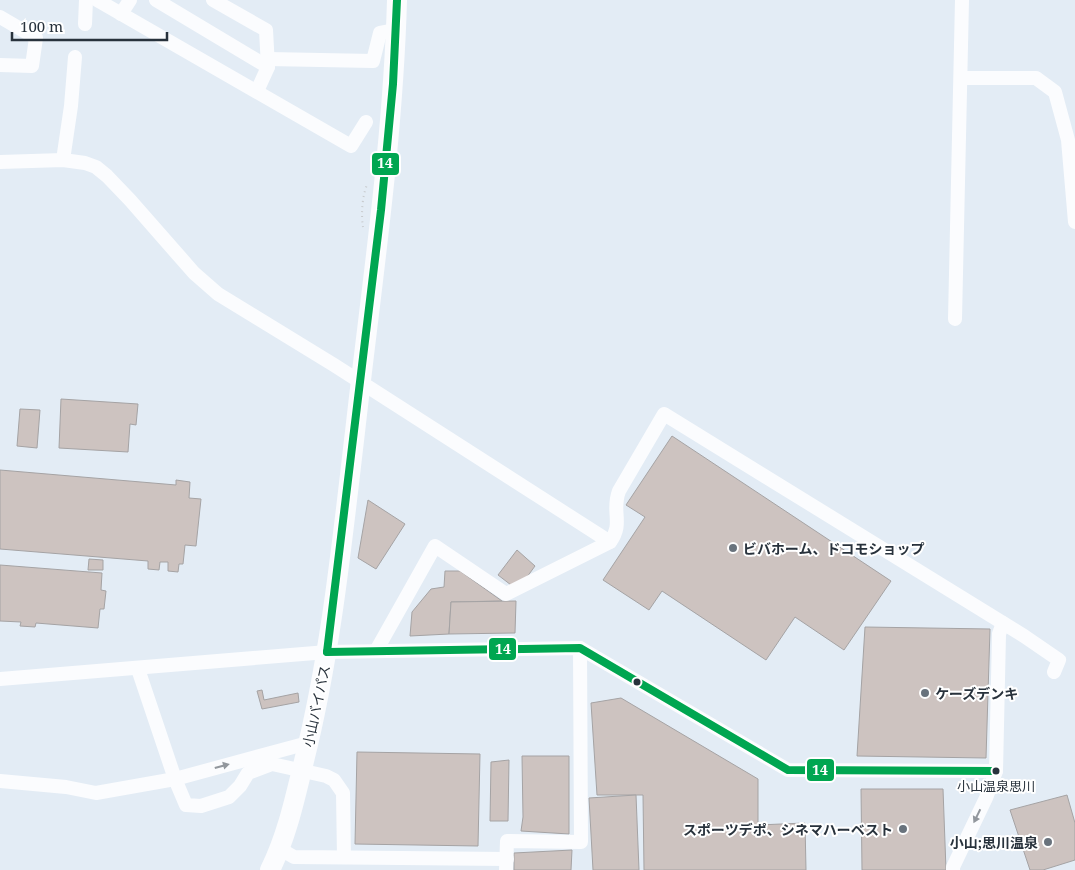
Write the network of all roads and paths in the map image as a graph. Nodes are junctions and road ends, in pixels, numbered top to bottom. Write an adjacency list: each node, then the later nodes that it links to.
1 (86, 0): 10 (street)
2 (97, 0): 8 (street)
3 (130, 0): 8 (street)
4 (156, 0): 13 (street)
5 (214, 0): 13 (street)
6 (397, 0): 11 (highway, 小山バイパス)
7 (962, 0): 15 (street)
8 (121, 14): 16 (street)
9 (0, 17): 14 (street)
10 (85, 24)
11 (396, 30): 13 (street); 26 (highway, 小山バイパス)
12 (75, 57): 18 (street)
13 (268, 63): 16 (street)
14 (0, 65)
15 (961, 78): 20 (street); 21 (street)
16 (257, 91): 17 (street)
17 (366, 122)
18 (63, 160): 19 (street); 22 (street)
19 (0, 162)
20 (1075, 222)
21 (955, 319)
22 (610, 542): 23 (street); 25 (street)
23 (1003, 623): 28 (street); 31 (street)
24 (580, 648): 25 (street); 31 (street); 36 (street)
25 (376, 651): 26 (street)
26 (327, 652): 27 (street); 30 (highway, 小山バイパス)
27 (138, 669): 29 (street); 32 (street)
28 (1054, 672)
29 (0, 679)
30 (308, 743): 32 (street, one-way to 30); 34 (highway, 小山バイパス)
31 (996, 771): 38 (street, one-way to 38)
32 (175, 779): 33 (street); 35 (street)
33 (0, 780)
34 (280, 849): 35 (street); 37 (highway, 小山バイパス)
35 (344, 858): 36 (street)
36 (507, 865)
37 (270, 870)
38 (953, 870)

